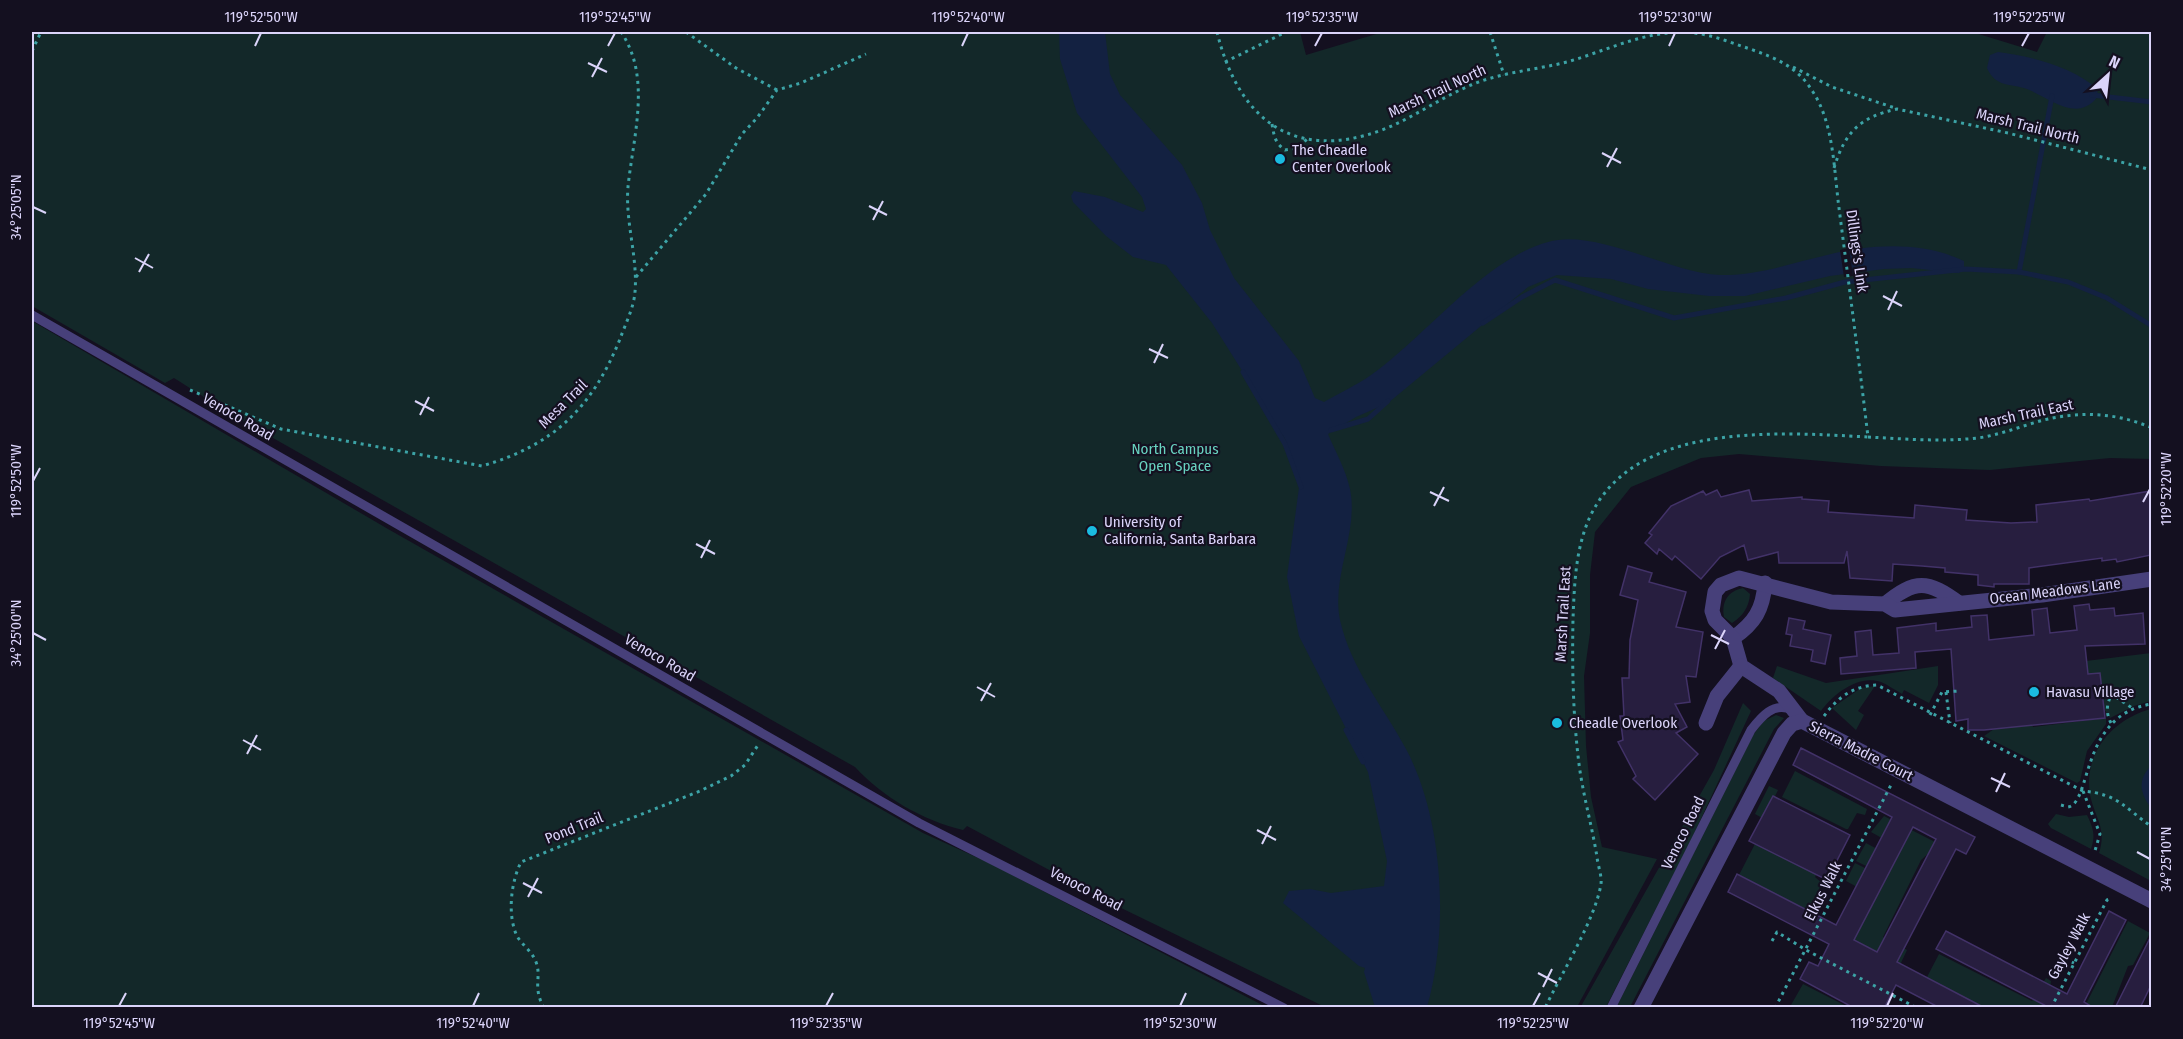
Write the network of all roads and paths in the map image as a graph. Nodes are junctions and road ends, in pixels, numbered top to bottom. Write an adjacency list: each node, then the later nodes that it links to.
1 (41, 32): 7 (path)
2 (621, 32): 19 (path, Mesa Trail)
3 (686, 32): 12 (path)
4 (1217, 32): 9 (path, Marsh Trail North)
5 (1286, 32): 9 (path)
6 (1490, 32): 11 (path)
7 (32, 51)
8 (866, 54): 12 (path)
9 (1224, 62): 14 (path, Marsh Trail North)
10 (1788, 64): 11 (path, Marsh Trail North); 13 (path, Marsh Trail North); 16 (path, Marsh Trail North)
11 (1504, 75): 15 (path, Marsh Trail North)
12 (777, 90): 19 (path)
13 (1897, 109): 16 (path, Marsh Trail North); 17 (path, Marsh Trail North)
14 (1272, 124): 15 (path, Marsh Trail North); 15 (path)
15 (1307, 139)
16 (1834, 170): 18 (path, Marsh Trail North)
17 (2151, 170)
18 (1835, 178): 23 (path, Dillings's Link)
19 (635, 278): 21 (path, Mesa Trail)
20 (32, 315): 42 (lane, Venoco Road)
21 (196, 392)
22 (2151, 428): 23 (path, Marsh Trail East)
23 (1868, 437): 56 (path, Marsh Trail East)
24 (2151, 579): 26 (street, Ocean Meadows Lane)
25 (1766, 583): 27 (street, Ocean Meadows Lane); 28 (street); 28 (street, Ocean Meadows Lane)
26 (1959, 603): 27 (street, Ocean Meadows Lane); 27 (street)
27 (1885, 604)
28 (1733, 638): 29 (street, Ocean Meadows Lane)
29 (1741, 666): 38 (street); 39 (street)
30 (1959, 691): 32 (path)
31 (2103, 691): 33 (path)
32 (1947, 692): 36 (path); 40 (path)
33 (2112, 694): 35 (path); 41 (path)
34 (2151, 704): 35 (path)
35 (2132, 708): 41 (path)
36 (1931, 714): 37 (path); 40 (path)
37 (1824, 717)
38 (1802, 721): 47 (street, Sierra Madre Court); 57 (lane, Venoco Road); 58 (street, Sierra Madre Court)
39 (1706, 723)
40 (1950, 723): 44 (path)
41 (2111, 724): 44 (path)
42 (764, 736): 54 (path, Pond Trail); 55 (lane, Venoco Road)
43 (1891, 785): 51 (path, Elkus Walk)
44 (2083, 791): 45 (path); 46 (path); 47 (path)
45 (2061, 805)
46 (2151, 827)
47 (2088, 868): 49 (street, Sierra Madre Court)
48 (2112, 898): 53 (path, Gayley Walk)
49 (2151, 901)
50 (1772, 941): 51 (path)
51 (1806, 950): 59 (path, Elkus Walk); 60 (path)
52 (2065, 959): 53 (path)
53 (2074, 963): 61 (path, Gayley Walk)
54 (544, 1008)
55 (1284, 1008)
56 (1545, 1008)
57 (1611, 1008)
58 (1641, 1008)
59 (1775, 1008)
60 (1917, 1008)
61 (2051, 1008)

